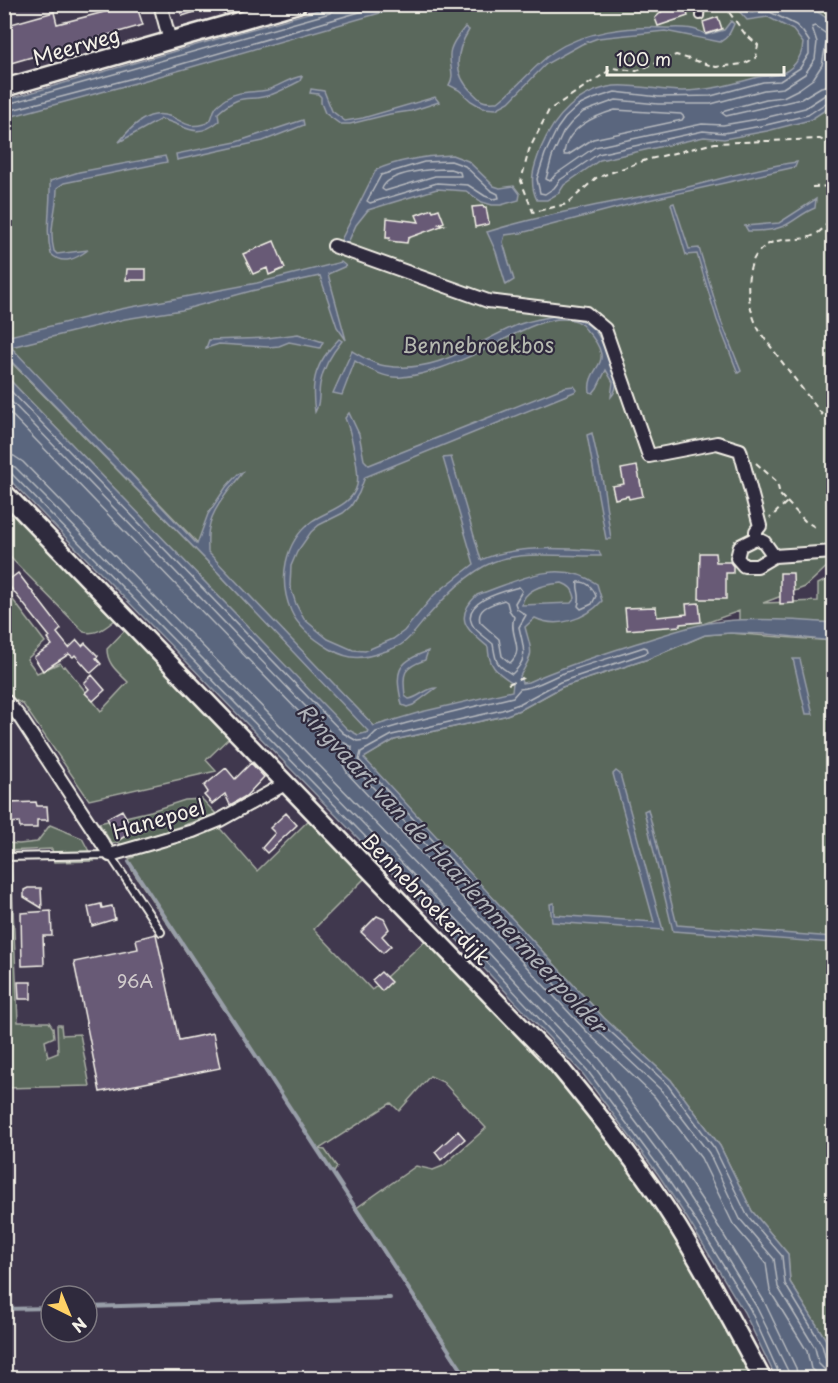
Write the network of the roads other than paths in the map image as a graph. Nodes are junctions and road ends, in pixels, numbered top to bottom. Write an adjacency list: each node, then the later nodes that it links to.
1 (160, 4): 5 (street)
2 (298, 4): 5 (street, Meerweg)
3 (701, 4): 4 (lane)
4 (700, 16)
5 (171, 41): 6 (street, Meerweg)
6 (4, 88)
7 (334, 246): 9 (street)
8 (4, 492): 13 (street, Bennebroekerdijk)
9 (758, 532): 11 (street); 11 (street)
10 (834, 552): 11 (street)
11 (774, 556)
12 (4, 699): 14 (street, Hanepoel)
13 (285, 784): 14 (street, Hanepoel); 17 (street, Bennebroekerdijk)
14 (110, 855): 15 (lane); 16 (lane)
15 (4, 857)
16 (161, 932)
17 (762, 1378)

